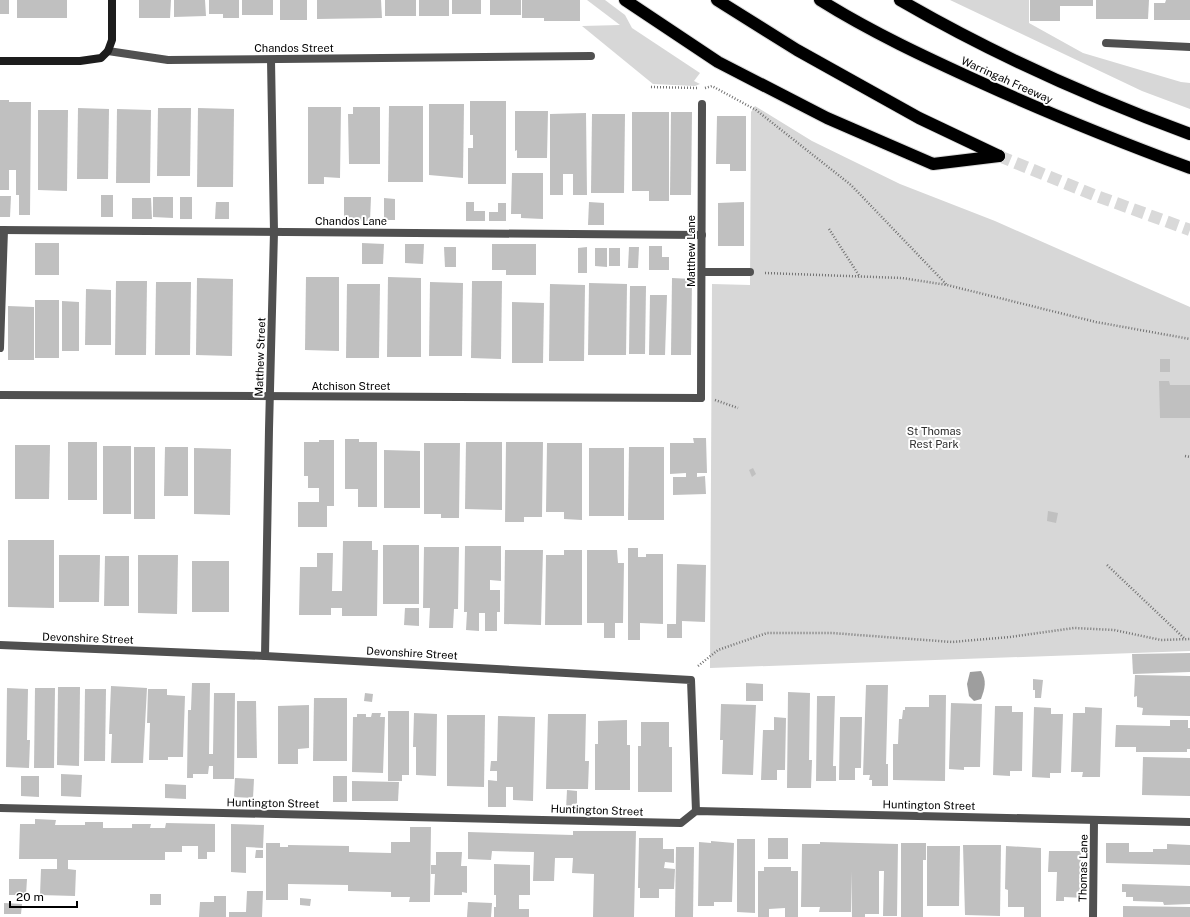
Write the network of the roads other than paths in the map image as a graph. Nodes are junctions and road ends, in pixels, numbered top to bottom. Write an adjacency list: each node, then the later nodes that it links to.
1 (112, 0): 8 (main road)
2 (626, 0): 3 (highway)
3 (717, 0)
4 (820, 0): 14 (highway, Warringah Freeway)
5 (900, 0): 13 (highway)
6 (1106, 43): 7 (street)
7 (1190, 47)
8 (108, 51): 10 (street, Chandos Street); 11 (main road)
9 (591, 56): 10 (street, Chandos Street)
10 (271, 60): 16 (street, Matthew Street)
11 (0, 61)
12 (702, 104): 17 (street, Matthew Lane)
13 (1190, 134)
14 (1190, 168)
15 (2, 230): 16 (street, Chandos Lane); 20 (street)
16 (274, 232): 17 (street, Chandos Lane); 22 (street, Matthew Street)
17 (702, 235): 18 (street, Matthew Lane)
18 (702, 272): 19 (street); 23 (street, Matthew Lane)
19 (750, 272)
20 (0, 348)
21 (0, 395): 22 (street, Atchison Street)
22 (270, 397): 23 (street, Atchison Street); 25 (street, Matthew Street)
23 (702, 398)
24 (0, 645): 25 (street, Devonshire Street)
25 (266, 656): 27 (street, Devonshire Street)
26 (0, 808): 27 (street, Huntington Street)
27 (696, 811): 28 (street, Huntington Street)
28 (1094, 820): 29 (street, Huntington Street); 30 (street, Thomas Lane)
29 (1190, 822)
30 (1093, 917)

